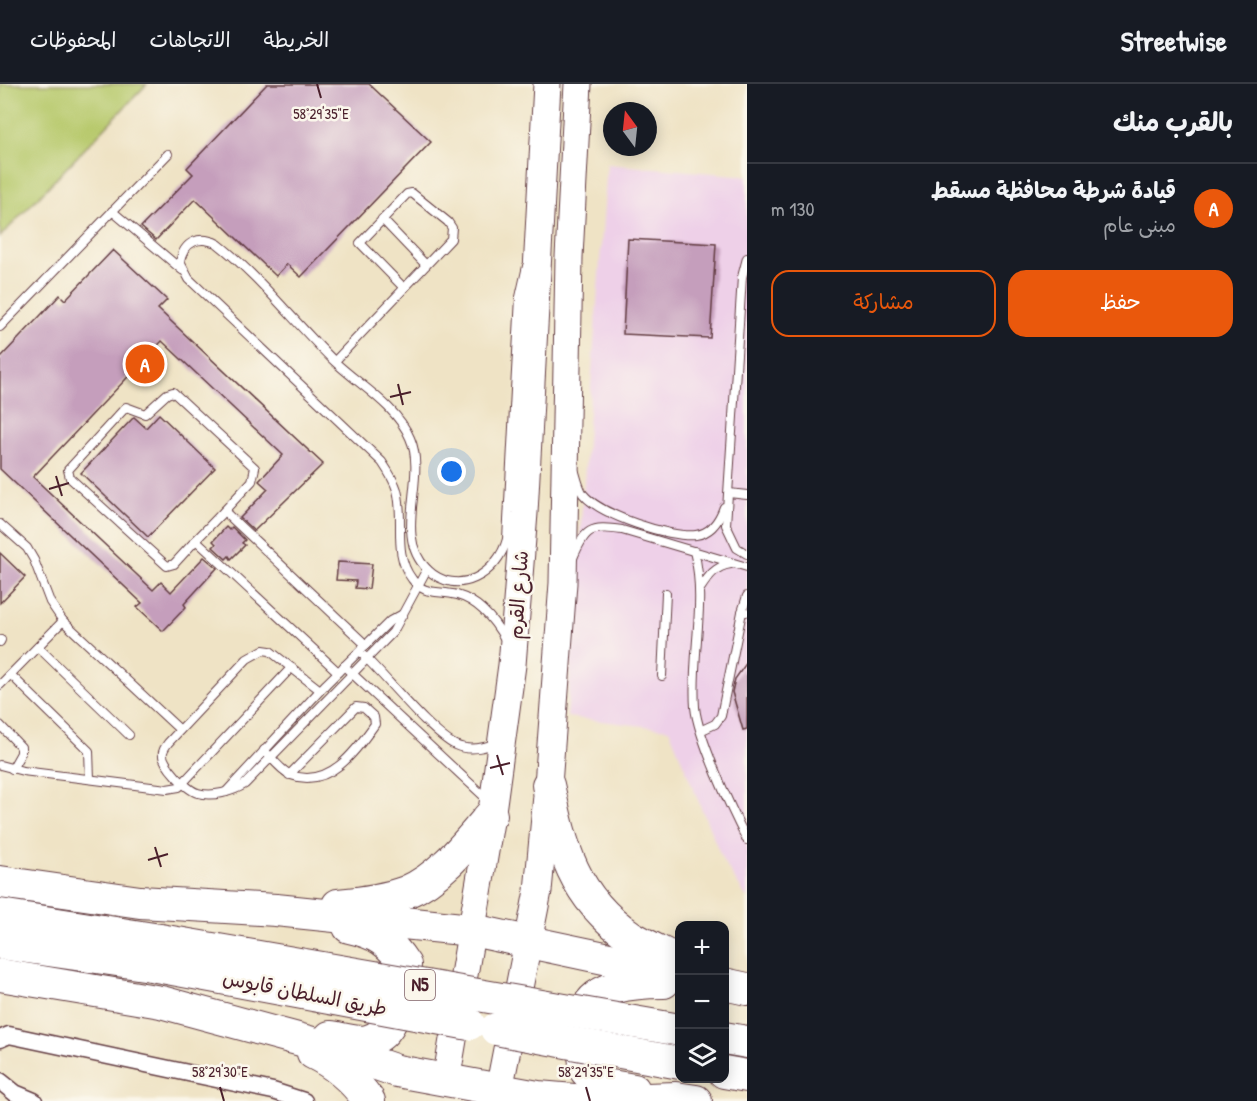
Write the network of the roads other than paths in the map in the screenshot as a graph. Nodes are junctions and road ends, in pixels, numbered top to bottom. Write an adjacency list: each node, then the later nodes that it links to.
1 (547, 84): 6 (main road, شارع القرم)
2 (578, 84): 13 (main road)
3 (168, 154): 4 (lane)
4 (112, 211): 9 (lane); 11 (lane)
5 (382, 219): 8 (lane); 8 (lane); 10 (lane)
6 (539, 242): 25 (lane); 37 (main road, شارع القرم)
7 (747, 258): 14 (lane)
8 (426, 265): 10 (lane)
9 (182, 270): 12 (lane); 17 (lane)
10 (404, 288): 12 (lane)
11 (0, 327)
12 (334, 361): 16 (lane)
13 (566, 397): 14 (lane); 26 (main road)
14 (729, 494): 15 (lane); 22 (lane)
15 (747, 495)
16 (411, 508): 17 (lane); 25 (lane)
17 (399, 509): 27 (lane)
18 (224, 511): 20 (lane); 20 (lane); 35 (lane)
19 (0, 524): 33 (lane)
20 (196, 540): 39 (lane)
21 (694, 551): 23 (lane); 26 (lane); 28 (lane)
22 (747, 554)
23 (736, 564): 24 (lane); 28 (lane)
24 (747, 567)
25 (428, 569): 27 (lane)
26 (563, 584): 57 (main road)
27 (417, 585): 32 (lane); 37 (lane)
28 (700, 589): 47 (lane)
29 (666, 593): 42 (lane)
30 (747, 596): 31 (lane)
31 (745, 612): 47 (lane)
32 (403, 615): 35 (lane); 36 (lane)
33 (63, 621): 34 (lane); 46 (lane)
34 (38, 647): 40 (lane); 48 (lane)
35 (363, 648): 36 (lane); 39 (lane)
36 (368, 659): 41 (lane); 49 (lane)
37 (512, 665): 49 (main road, شارع القرم)
38 (291, 668): 44 (lane); 46 (lane); 56 (lane)
39 (341, 669): 41 (lane); 44 (lane)
40 (10, 675): 43 (lane); 55 (lane)
41 (353, 675): 51 (lane); 59 (lane)
42 (662, 676)
43 (0, 685)
44 (320, 690): 50 (lane)
45 (0, 725): 53 (lane)
46 (180, 730): 56 (lane)
47 (702, 730): 60 (lane)
48 (129, 735)
49 (502, 739): 59 (main road, شارع القرم)
50 (264, 750): 51 (lane); 58 (lane)
51 (272, 758): 54 (lane); 58 (lane)
52 (0, 765): 53 (lane)
53 (12, 769): 55 (lane)
54 (289, 775): 54 (lane)
55 (90, 779): 56 (lane)
56 (185, 784): 58 (lane)
57 (548, 785): 65 (main road); 68 (highway)
58 (226, 792)
59 (492, 810): 62 (highway); 64 (main road, شارع القرم)
60 (747, 840)
61 (0, 882): 62 (highway)
62 (276, 910): 64 (highway); 74 (highway)
63 (0, 915): 67 (highway, طريق السلطان قابوس / N5)
64 (472, 930): 65 (highway); 83 (main road, شارع القرم)
65 (529, 941): 69 (highway); 84 (main road)
66 (0, 943): 67 (highway, طريق السلطان قابوس / N5)
67 (156, 952): 75 (highway, طريق السلطان قابوس / N5, bridge); 79 (highway, طريق السلطان قابوس / N5, bridge)
68 (675, 959)
69 (675, 973)
70 (0, 975): 74 (highway)
71 (675, 982): 85 (highway)
72 (729, 985): 73 (highway)
73 (747, 989)
74 (267, 1029): 83 (highway); 88 (highway)
75 (675, 1029)
76 (0, 1039): 87 (street)
77 (729, 1039): 78 (highway)
78 (747, 1042)
79 (675, 1062)
80 (729, 1073): 81 (highway)
81 (747, 1076)
82 (0, 1081): 86 (street)
83 (445, 1091): 84 (highway)
84 (498, 1096): 85 (highway)
85 (686, 1099)
86 (34, 1101)
87 (304, 1101)
88 (369, 1101)

